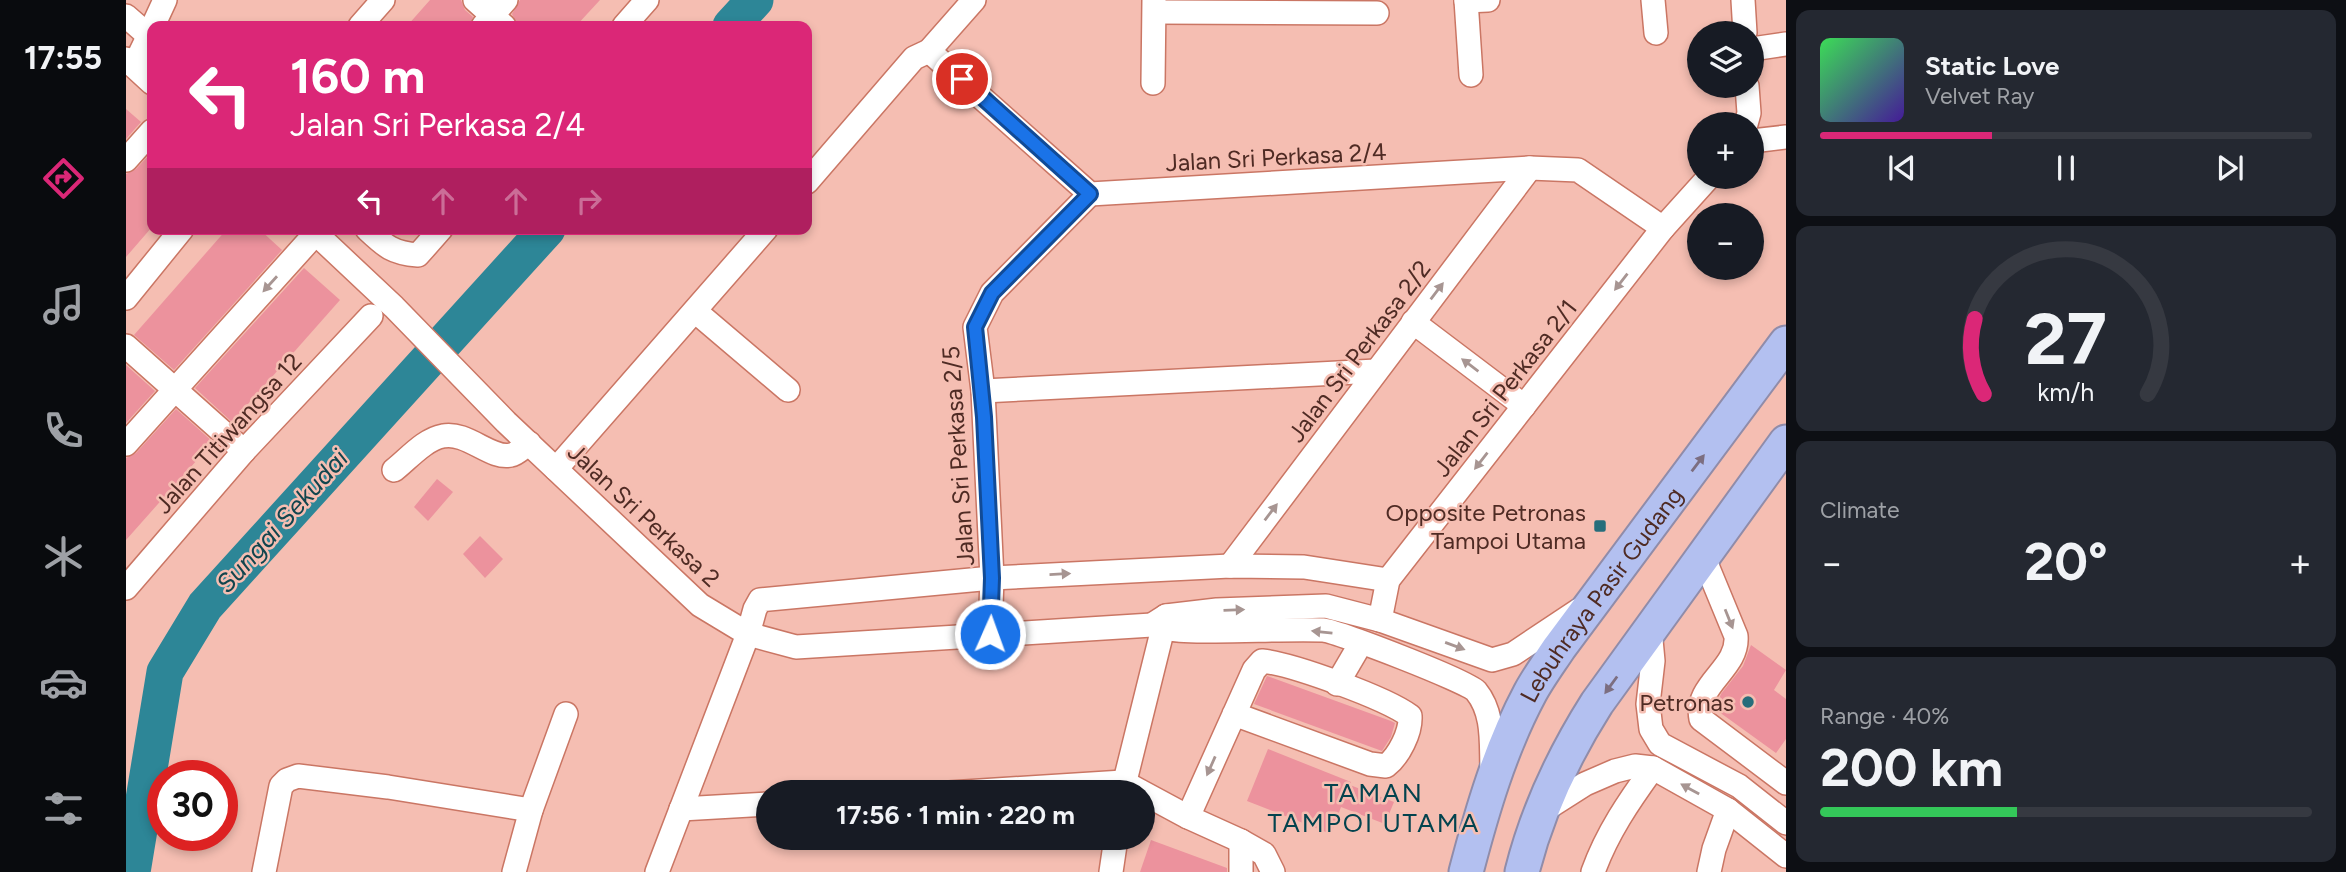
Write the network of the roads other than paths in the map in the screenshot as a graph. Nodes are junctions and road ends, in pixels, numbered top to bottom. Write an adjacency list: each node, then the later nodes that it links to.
1 (165, 0): 11 (street)
2 (383, 0): 12 (street)
3 (647, 0): 13 (street)
4 (974, 0): 20 (street)
5 (1474, 0): 22 (street)
6 (1653, 0): 16 (street)
7 (1744, 0): 14 (street)
8 (1155, 6): 9 (street); 24 (street)
9 (1377, 13)
10 (126, 16): 15 (street)
11 (156, 21)
12 (364, 21)
13 (628, 21)
14 (1745, 21)
15 (147, 27)
16 (1656, 33)
17 (147, 38): 21 (street)
18 (1786, 44): 19 (street)
19 (1764, 47)
20 (929, 51): 30 (street); 32 (street)
21 (130, 63): 23 (street)
22 (1471, 75)
23 (147, 78)
24 (1153, 83)
25 (147, 137): 28 (street)
26 (1786, 137): 27 (street)
27 (1764, 140)
28 (126, 160)
29 (1530, 168): 32 (street, Jalan Sri Perkasa 2/4); 33 (street, Jalan Sri Perkasa 2/4); 43 (street, Jalan Sri Perkasa 2/2, one-way to 29)
30 (812, 176)
31 (1698, 189): 33 (street, Jalan Sri Perkasa 2/1)
32 (1090, 194): 49 (street, Jalan Sri Perkasa 2/5)
33 (1663, 228): 50 (street, Jalan Sri Perkasa 2/1, one-way to 50)
34 (177, 235): 40 (street)
35 (310, 235): 47 (street, one-way to 47)
36 (317, 235): 52 (street, Jalan Sri Perkasa 2)
37 (373, 235): 38 (street)
38 (436, 235)
39 (761, 235): 41 (street)
40 (126, 298)
41 (695, 311): 48 (street); 55 (street)
42 (371, 316): 54 (street, Jalan Titiwangsa 12)
43 (1413, 322): 46 (street, Jalan Sri Perkasa 2/2); 50 (street, one-way to 43)
44 (1786, 343): 62 (highway, Lebuhraya Pasir Gudang, one-way to 44)
45 (126, 346): 47 (street)
46 (1376, 371): 49 (street); 58 (street, Jalan Sri Perkasa 2/2, one-way to 46)
47 (175, 390): 53 (street); 54 (street)
48 (788, 390)
49 (983, 391): 59 (street, Jalan Sri Perkasa 2/5)
50 (1524, 406): 60 (street, Jalan Sri Perkasa 2/1, one-way to 60)
51 (1786, 442): 57 (highway)
52 (529, 443): 55 (street, Jalan Sri Perkasa 2); 56 (street)
53 (126, 444)
54 (244, 451): 61 (street, Jalan Titiwangsa 12)
55 (556, 469): 66 (street, Jalan Sri Perkasa 2)
56 (394, 470)
57 (1703, 556): 65 (highway); 74 (street, one-way to 74)
58 (1230, 566): 59 (street, one-way to 58); 60 (street)
59 (992, 578): 66 (street); 67 (street, Jalan Sri Perkasa 2/5)
60 (1388, 580): 63 (street, Jalan Sri Perkasa 2/1)
61 (126, 588)
62 (1598, 596): 63 (street, Jalan Sri Perkasa 2, one-way to 62); 75 (highway, Lebuhraya Pasir Gudang)
63 (1380, 621): 64 (street, Jalan Sri Perkasa 2, one-way to 63)
64 (1161, 623): 67 (street, Jalan Sri Perkasa 2); 68 (street, Jalan Sri Perkasa 2, one-way to 64); 73 (street)
65 (1650, 629): 81 (highway, one-way to 81); 83 (street)
66 (748, 634): 67 (street, Jalan Sri Perkasa 2); 78 (street)
67 (990, 634)
68 (1361, 643): 69 (street); 75 (street, Jalan Sri Perkasa 2)
69 (1337, 684): 71 (street); 71 (street)
70 (566, 714): 79 (street)
71 (1234, 714): 82 (street, one-way to 82)
72 (1653, 768): 80 (street, one-way to 72); 81 (street); 95 (street)
73 (1125, 780)
74 (1786, 783)
75 (1492, 785): 93 (highway, Lebuhraya Pasir Gudang)
76 (1155, 802): 82 (street)
77 (756, 805): 78 (street)
78 (681, 809): 90 (street)
79 (531, 810): 88 (street); 89 (street)
80 (1728, 810): 85 (street); 96 (street)
81 (1541, 812): 94 (highway)
82 (1188, 817): 84 (street)
83 (1786, 823)
84 (1241, 841): 87 (street); 92 (street)
85 (1784, 849)
86 (1114, 850): 91 (street)
87 (1269, 863)
88 (264, 872)
89 (514, 872)
90 (657, 872)
91 (1111, 872)
92 (1241, 872)
93 (1466, 872)
94 (1522, 872)
95 (1593, 872)
96 (1709, 872)

